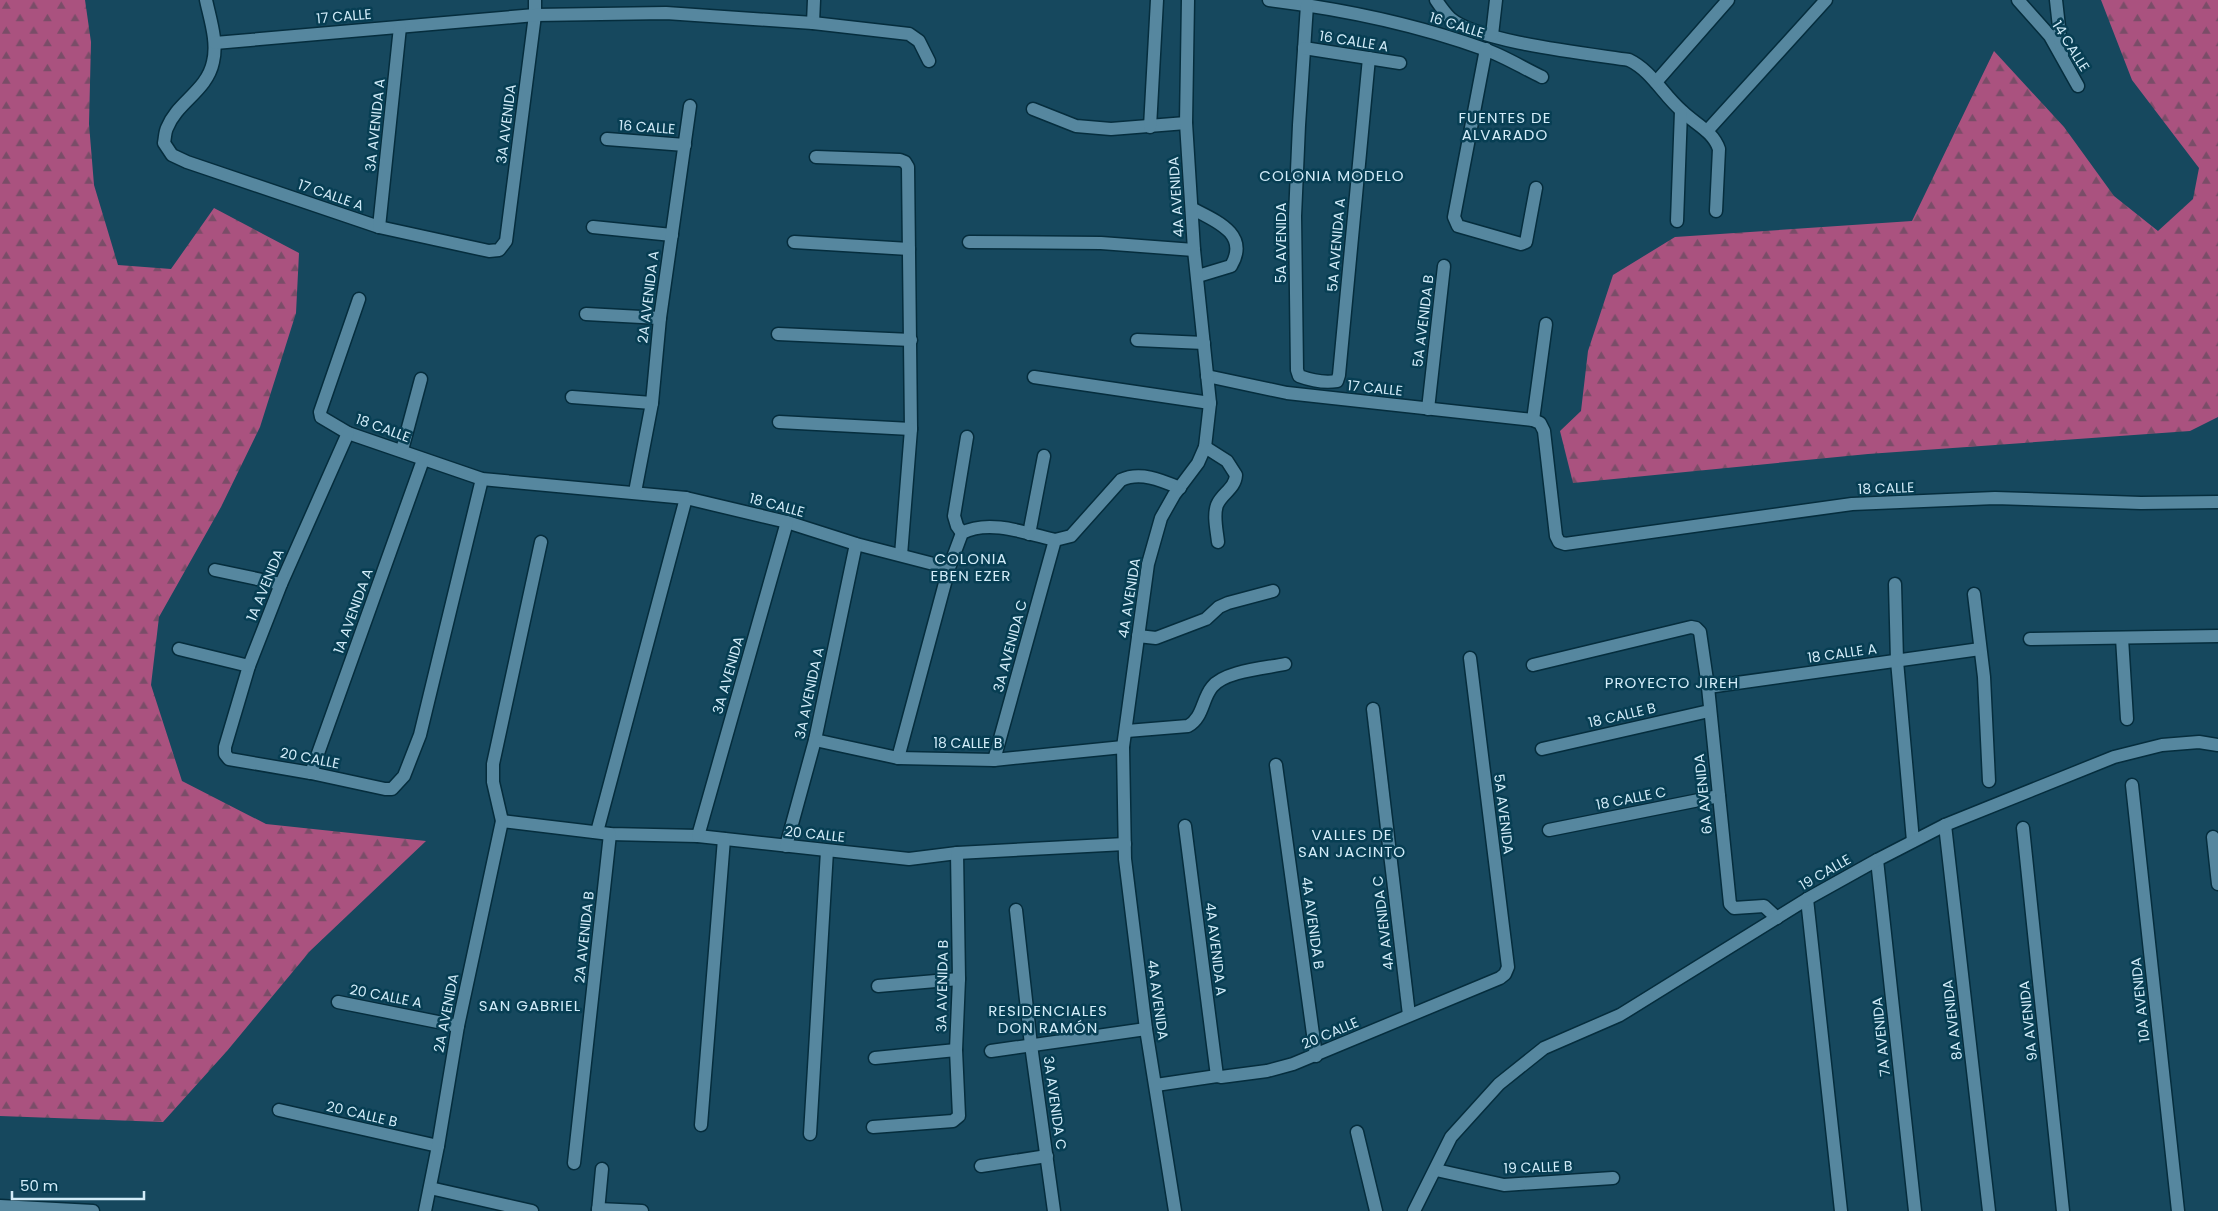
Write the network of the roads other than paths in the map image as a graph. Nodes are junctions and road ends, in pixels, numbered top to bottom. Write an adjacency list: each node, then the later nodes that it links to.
1 (206, 0): 20 (street)
2 (535, 0): 16 (street, 3A AVENIDA)
3 (666, 0): 15 (street)
4 (814, 0): 17 (street)
5 (1157, 0): 34 (street)
6 (1188, 0): 33 (street, 4A AVENIDA)
7 (1269, 0): 14 (street, 16 CALLE)
8 (1436, 0): 19 (street)
9 (1496, 0): 19 (street)
10 (1728, 0): 28 (street)
11 (1826, 0): 35 (street)
12 (2018, 0): 24 (street, 14 CALLE)
13 (2056, 0): 24 (street)
14 (1307, 5): 21 (street, 5A AVENIDA); 22 (street, 16 CALLE)
15 (666, 13): 16 (street); 17 (street)
16 (535, 15): 18 (street, 17 CALLE); 49 (street, 3A AVENIDA)
17 (813, 23): 25 (street)
18 (400, 27): 20 (street, 17 CALLE); 43 (street, 3A AVENIDA A)
19 (1492, 35): 28 (street)
20 (214, 43): 43 (street, 17 CALLE A)
21 (1304, 48): 23 (street, 16 CALLE A); 61 (street, 5A AVENIDA)
22 (1486, 49): 27 (street, 16 CALLE); 39 (street)
23 (1369, 58): 26 (street, 16 CALLE A); 61 (street, 5A AVENIDA A)
24 (2062, 59): 29 (street, 14 CALLE)
25 (929, 61)
26 (1400, 63)
27 (1542, 77)
28 (1656, 82): 32 (street)
29 (2078, 86)
30 (690, 106): 37 (street, 2A AVENIDA A)
31 (1033, 109): 34 (street)
32 (1681, 111): 35 (street); 42 (street)
33 (1186, 123): 34 (street); 40 (street, 4A AVENIDA)
34 (1150, 127)
35 (1707, 131): 41 (street)
36 (607, 139): 37 (street, 16 CALLE)
37 (685, 145): 45 (street, 2A AVENIDA A)
38 (816, 157): 48 (street)
39 (1536, 188)
40 (1193, 210): 50 (street, 4A AVENIDA); 52 (street)
41 (1716, 210)
42 (1677, 221)
43 (379, 227): 49 (street, 17 CALLE A)
44 (593, 227): 45 (street)
45 (672, 235): 55 (street, 2A AVENIDA A)
46 (794, 242): 48 (street)
47 (969, 242): 50 (street)
48 (909, 249): 58 (street)
49 (499, 250)
50 (1194, 250): 52 (street, 4A AVENIDA)
51 (1444, 266): 68 (street, 5A AVENIDA B)
52 (1198, 276): 60 (street, 4A AVENIDA)
53 (359, 299): 72 (street, 18 CALLE)
54 (586, 314): 55 (street)
55 (660, 318): 66 (street, 2A AVENIDA A)
56 (1546, 324): 70 (street)
57 (778, 334): 58 (street)
58 (911, 340): 71 (street)
59 (1137, 340): 60 (street)
60 (1204, 342): 62 (street, 4A AVENIDA)
61 (1340, 375)
62 (1207, 376): 67 (street, 4A AVENIDA); 68 (street, 17 CALLE)
63 (1034, 377): 67 (street)
64 (421, 379): 75 (street)
65 (572, 397): 66 (street)
66 (652, 403): 80 (street, 2A AVENIDA A)
67 (1210, 403): 74 (street, 4A AVENIDA)
68 (1428, 409): 70 (street, 17 CALLE)
69 (779, 422): 71 (street)
70 (1537, 422): 82 (street, 18 CALLE)
71 (911, 429): 90 (street)
72 (348, 433): 75 (street, 18 CALLE); 93 (street, 1A AVENIDA)
73 (967, 437): 84 (street)
74 (1205, 447): 79 (street, 4A AVENIDA); 88 (street)
75 (402, 450): 77 (street, 18 CALLE)
76 (1044, 456): 85 (street)
77 (423, 460): 78 (street, 18 CALLE); 121 (street, 1A AVENIDA A)
78 (482, 479): 80 (street, 18 CALLE); 121 (street, 20 CALLE)
79 (1180, 488): 86 (street); 97 (street, 4A AVENIDA)
80 (635, 492): 81 (street, 18 CALLE)
81 (686, 498): 83 (street, 18 CALLE); 130 (street)
82 (2218, 502)
83 (787, 522): 89 (street, 18 CALLE); 132 (street, 3A AVENIDA)
84 (962, 533): 85 (street); 91 (street)
85 (1029, 534): 86 (street)
86 (1055, 540): 119 (street, 3A AVENIDA C)
87 (541, 542): 125 (street)
88 (1218, 542)
89 (856, 544): 90 (street, 18 CALLE); 113 (street, 3A AVENIDA A)
90 (901, 555): 91 (street, 18 CALLE)
91 (949, 568): 118 (street)
92 (215, 570): 93 (street)
93 (281, 584): 107 (street, 1A AVENIDA)
94 (1895, 584): 104 (street)
95 (1273, 591): 97 (street)
96 (1974, 594): 102 (street)
97 (1138, 636): 112 (street, 4A AVENIDA)
98 (2218, 636): 99 (street)
99 (2122, 638): 100 (street); 111 (street)
100 (2030, 639)
101 (179, 649): 107 (street)
102 (1980, 649): 104 (street, 18 CALLE A); 122 (street)
103 (1470, 658): 145 (street, 5A AVENIDA)
104 (1897, 661): 108 (street, 18 CALLE A); 135 (street)
105 (1285, 664): 112 (street)
106 (1533, 665): 108 (street, 6A AVENIDA)
107 (249, 666): 117 (street, 1A AVENIDA)
108 (1708, 687): 110 (street, 6A AVENIDA)
109 (1373, 709): 149 (street, 4A AVENIDA C)
110 (1709, 711): 116 (street, 18 CALLE B); 124 (street, 6A AVENIDA)
111 (2127, 719)
112 (1127, 730): 115 (street, 4A AVENIDA)
113 (815, 740): 118 (street, 18 CALLE B); 137 (street, 3A AVENIDA A)
114 (2218, 745): 126 (street, 19 CALLE)
115 (1123, 747): 119 (street, 18 CALLE B); 136 (street, 4A AVENIDA)
116 (1542, 749)
117 (225, 754): 121 (street, 20 CALLE)
118 (898, 758): 119 (street, 18 CALLE B)
119 (994, 760)
120 (1276, 766): 155 (street, 4A AVENIDA B)
121 (311, 773)
122 (1989, 781)
123 (2132, 785): 186 (street, 10A AVENIDA)
124 (1719, 796): 129 (street, 18 CALLE C); 144 (street, 6A AVENIDA)
125 (502, 821): 130 (street, 20 CALLE); 150 (street, 2A AVENIDA)
126 (1945, 825): 135 (street, 19 CALLE); 184 (street, 8A AVENIDA)
127 (1185, 826): 157 (street, 4A AVENIDA A)
128 (2023, 828): 185 (street, 9A AVENIDA)
129 (1549, 830)
130 (597, 832): 131 (street, 20 CALLE)
131 (610, 834): 132 (street, 20 CALLE); 166 (street, 2A AVENIDA B)
132 (698, 836): 134 (street, 20 CALLE)
133 (2213, 837): 141 (street)
134 (724, 839): 137 (street, 20 CALLE); 160 (street)
135 (1914, 841): 140 (street, 19 CALLE)
136 (1125, 844): 139 (street, 20 CALLE); 151 (street, 4A AVENIDA)
137 (786, 846): 138 (street, 20 CALLE)
138 (827, 850): 139 (street, 20 CALLE); 163 (street)
139 (957, 853): 146 (street, 3A AVENIDA B)
140 (1877, 860): 142 (street, 19 CALLE); 183 (street, 7A AVENIDA)
141 (2218, 884)
142 (1807, 899): 144 (street, 19 CALLE); 182 (street)
143 (1016, 910): 152 (street, 3A AVENIDA C)
144 (1777, 918): 169 (street, 19 CALLE)
145 (1505, 974): 149 (street, 20 CALLE)
146 (959, 979): 147 (street); 153 (street, 3A AVENIDA B)
147 (878, 986)
148 (338, 1002): 150 (street, 20 CALLE A)
149 (1410, 1015): 155 (street, 20 CALLE)
150 (458, 1026): 164 (street, 2A AVENIDA)
151 (1146, 1029): 152 (street); 158 (street, 4A AVENIDA)
152 (1032, 1045): 154 (street); 165 (street, 3A AVENIDA C)
153 (956, 1050): 156 (street); 161 (street, 3A AVENIDA B)
154 (990, 1051)
155 (1316, 1056): 157 (street, 20 CALLE)
156 (875, 1058)
157 (1217, 1076): 158 (street, 20 CALLE)
158 (1156, 1085): 179 (street, 4A AVENIDA)
159 (278, 1110): 164 (street, 20 CALLE B)
160 (701, 1125)
161 (873, 1127)
162 (1357, 1132): 180 (street)
163 (810, 1134)
164 (438, 1146): 171 (street, 2A AVENIDA)
165 (1047, 1156): 167 (street); 178 (street, 3A AVENIDA C)
166 (574, 1163)
167 (981, 1166)
168 (602, 1169): 173 (street)
169 (1436, 1170): 170 (street, 19 CALLE B); 181 (street)
170 (1612, 1178)
171 (430, 1188): 175 (street, 2A AVENIDA); 176 (street)
172 (0, 1206): 174 (street)
173 (598, 1210): 177 (street)
174 (93, 1211)
175 (425, 1211)
176 (532, 1211)
177 (642, 1211)
178 (1054, 1211)
179 (1175, 1211)
180 (1376, 1211)
181 (1414, 1211)
182 (1841, 1211)
183 (1915, 1211)
184 (1989, 1211)
185 (2062, 1211)
186 (2178, 1211)

